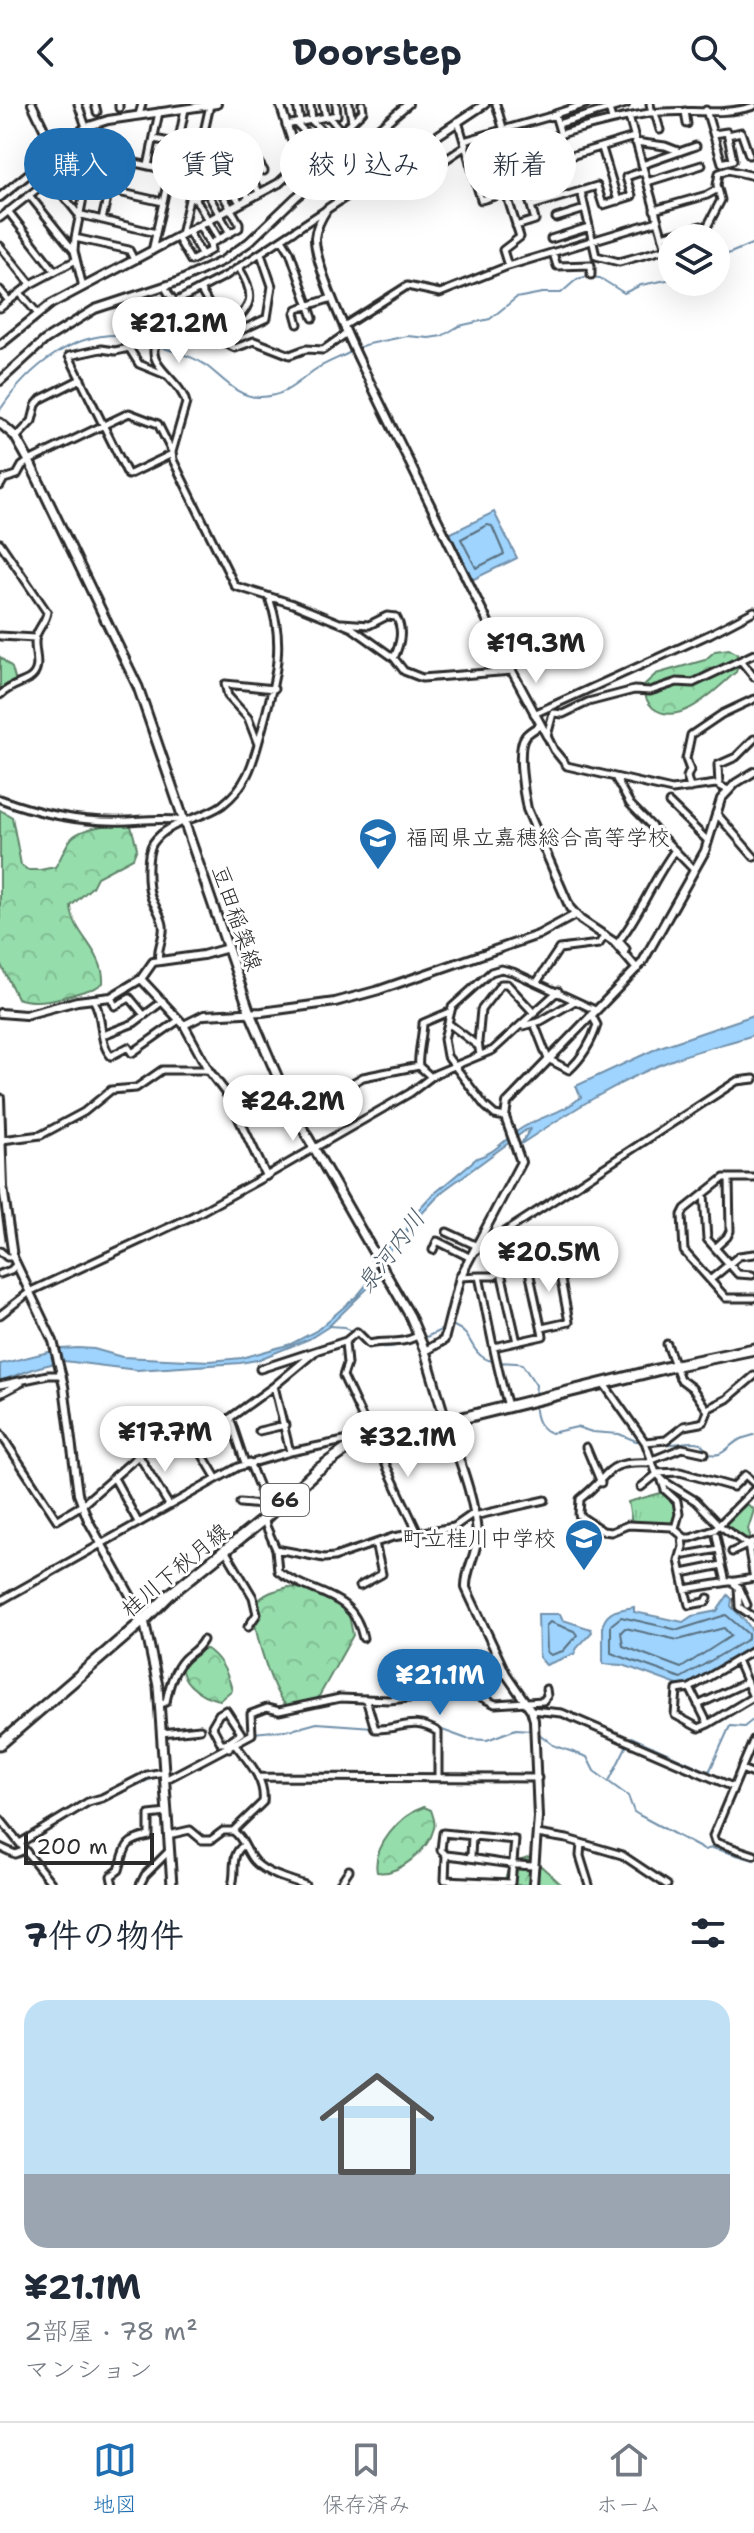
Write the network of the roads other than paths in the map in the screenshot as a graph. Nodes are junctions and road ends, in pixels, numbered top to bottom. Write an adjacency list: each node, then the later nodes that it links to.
1 (32, 104): 42 (street)
2 (78, 104): 41 (street)
3 (95, 104): 26 (street)
4 (142, 104): 29 (street)
5 (280, 104): 40 (street)
6 (297, 104): 36 (street)
7 (310, 104): 33 (street)
8 (323, 104): 31 (street)
9 (336, 104): 31 (street)
10 (349, 104): 37 (street)
11 (362, 104): 37 (street)
12 (408, 104): 51 (street)
13 (485, 104): 35 (street)
14 (496, 104): 53 (street)
15 (586, 104): 30 (street)
16 (626, 104): 19 (street)
17 (650, 104): 28 (street)
18 (214, 105): 23 (street); 45 (street)
19 (609, 106): 34 (street); 38 (street)
20 (754, 106): 22 (street)
21 (671, 107): 25 (street); 28 (street)
22 (725, 107): 24 (street)
23 (185, 109): 27 (street); 44 (street)
24 (706, 110): 25 (street); 58 (street)
25 (685, 111): 39 (street)
26 (97, 112)
27 (159, 112): 29 (street); 43 (street)
28 (654, 113): 32 (street); 56 (street)
29 (139, 115): 41 (street)
30 (555, 115): 38 (street); 54 (street)
31 (327, 117): 33 (street); 49 (street)
32 (629, 117): 34 (street); 60 (street)
33 (312, 120): 36 (street); 48 (street)
34 (612, 120): 57 (street)
35 (458, 121): 52 (street); 61 (street)
36 (298, 122): 40 (street); 47 (street)
37 (352, 122): 50 (street)
38 (558, 124): 55 (street)
39 (687, 124)
40 (285, 125): 46 (street)
41 (86, 127)
42 (45, 128)
43 (156, 128)
44 (181, 128)
45 (207, 128)
46 (286, 128)
47 (303, 128)
48 (320, 128)
49 (338, 128)
50 (346, 128)
51 (379, 128)
52 (448, 128)
53 (502, 128)
54 (510, 128)
55 (559, 128)
56 (660, 130)
57 (576, 131)
58 (714, 134): 59 (street); 59 (street)
59 (728, 135): 66 (street)
60 (635, 139): 64 (street); 65 (street); 72 (street)
61 (464, 141)
62 (696, 146): 65 (street)
63 (152, 148): 70 (street)
64 (602, 148): 67 (street); 95 (street)
65 (679, 152): 72 (street)
66 (749, 155)
67 (576, 156)
68 (136, 163): 70 (street)
69 (702, 165): 75 (street)
70 (148, 166): 71 (street)
71 (152, 167)
72 (643, 168): 75 (street); 95 (street)
73 (754, 176): 76 (street)
74 (24, 177): 79 (street)
75 (647, 182): 102 (street)
76 (718, 188): 102 (street); 112 (street)
77 (581, 191): 95 (street); 98 (street); 101 (street)
78 (136, 196): 96 (street)
79 (0, 197)
80 (24, 199): 103 (street)
81 (33, 200): 127 (street)
82 (68, 200): 104 (street)
83 (81, 200): 104 (street)
84 (107, 200): 108 (street)
85 (192, 200): 119 (street)
86 (193, 200): 109 (street)
87 (211, 200): 105 (street)
88 (226, 200): 99 (street)
89 (238, 200): 97 (street)
90 (245, 200): 97 (street)
91 (295, 200): 140 (street)
92 (339, 200): 100 (street)
93 (508, 200): 114 (street)
94 (528, 200): 98 (street)
95 (618, 201)
96 (163, 202): 117 (street)
97 (240, 203): 99 (street)
98 (531, 206): 114 (street)
99 (231, 208): 105 (street); 118 (street)
100 (327, 209): 122 (street); 145 (street)
101 (585, 209): 107 (street); 115 (street)
102 (654, 210): 110 (street)
103 (8, 211): 106 (street); 137 (street)
104 (78, 214): 108 (street); 120 (street)
105 (219, 214): 109 (street); 118 (street)
106 (0, 218)
107 (556, 218)
108 (102, 220): 117 (street)
109 (209, 220): 113 (street); 121 (street)
110 (658, 221): 111 (street); 124 (street)
111 (659, 224)
112 (706, 224)
113 (199, 226): 116 (street); 125 (street)
114 (516, 226): 135 (street)
115 (589, 227): 123 (street); 124 (street)
116 (188, 231): 119 (street); 132 (street)
117 (156, 233): 128 (street)
118 (230, 233): 121 (street)
119 (179, 237): 128 (street); 132 (street)
120 (75, 238): 127 (street); 134 (street)
121 (219, 239): 125 (street)
122 (282, 239): 131 (street); 148 (street)
123 (551, 239)
124 (594, 241): 129 (street); 130 (street)
125 (210, 244): 132 (street)
126 (0, 246): 139 (street)
127 (74, 251): 133 (street)
128 (152, 251): 134 (street)
129 (658, 252)
130 (553, 253): 135 (street); 138 (street)
131 (261, 254): 136 (street); 136 (street)
132 (202, 255)
133 (76, 260): 137 (street); 141 (street)
134 (134, 261): 141 (street)
135 (508, 266): 154 (street)
136 (239, 268): 142 (street)
137 (54, 270): 139 (street)
138 (591, 275)
139 (31, 284): 144 (street)
140 (164, 286): 147 (street); 158 (street)
141 (83, 287): 150 (street)
142 (200, 289): 147 (street); 151 (street)
143 (0, 290): 146 (street)
144 (20, 293): 146 (street); 150 (street)
145 (333, 298): 148 (street); 154 (street)
146 (9, 301): 149 (street)
147 (175, 301): 151 (street); 156 (street)
148 (309, 305): 152 (street); 153 (street)
149 (0, 308)
150 (38, 314): 155 (street)
151 (200, 318): 154 (street)
152 (313, 318)
153 (298, 324)
154 (345, 330): 174 (street)
155 (0, 345)
156 (171, 377): 157 (street); 162 (street)
157 (81, 379): 160 (street); 161 (street)
158 (0, 381)
159 (0, 423): 161 (main road, 豆田稲築線)
160 (103, 425): 162 (street); 162 (street); 163 (street)
161 (15, 437): 163 (main road, 豆田稲築線)
162 (172, 453): 166 (street)
163 (29, 461): 164 (street); 194 (main road, 豆田稲築線)
164 (0, 486)
165 (0, 543): 170 (street)
166 (274, 598): 168 (street); 178 (street)
167 (754, 611): 181 (street)
168 (340, 623): 172 (street); 172 (street)
169 (0, 636): 170 (street)
170 (35, 638): 179 (street)
171 (752, 654): 173 (street)
172 (394, 658): 174 (street)
173 (741, 661): 176 (street); 183 (street)
174 (512, 671): 181 (street)
175 (249, 675): 177 (street)
176 (754, 677)
177 (248, 686): 178 (street); 185 (street)
178 (274, 689): 185 (street)
179 (0, 695)
180 (754, 699): 189 (street)
181 (534, 714): 182 (street)
182 (541, 725): 183 (street); 199 (street)
183 (547, 736): 187 (street)
184 (754, 739): 188 (street)
185 (258, 745): 194 (street)
186 (754, 772): 190 (street)
187 (615, 778): 189 (street); 196 (street)
188 (719, 785): 189 (street); 190 (street)
189 (690, 788)
190 (728, 790): 193 (street)
191 (0, 799): 194 (street)
192 (669, 803): 195 (street)
193 (716, 813): 195 (street); 197 (street)
194 (185, 822): 201 (main road, 豆田稲築線); 203 (street)
195 (708, 841): 198 (street)
196 (675, 850): 198 (street); 202 (street)
197 (754, 857)
198 (694, 870): 204 (street)
199 (575, 915): 200 (street); 216 (street)
200 (606, 934): 202 (street); 206 (street)
201 (228, 948): 203 (street); 216 (main road, 豆田稲築線)
202 (624, 952): 204 (street)
203 (159, 960): 205 (street)
204 (637, 969): 214 (street)
205 (141, 979): 208 (street); 211 (street)
206 (537, 982): 207 (street); 212 (street)
207 (558, 991): 209 (street); 213 (street)
208 (111, 997): 210 (street); 217 (street)
209 (576, 1000): 214 (street); 220 (street)
210 (94, 1001): 215 (street); 222 (street)
211 (163, 1001): 217 (street); 218 (street)
212 (449, 1012): 219 (street); 226 (street)
213 (533, 1012): 221 (street); 223 (street)
214 (593, 1012): 225 (street); 225 (street)
215 (0, 1013)
216 (250, 1013): 218 (street); 232 (main road, 豆田稲築線)
217 (144, 1015): 222 (street)
218 (182, 1022): 222 (street); 228 (street)
219 (447, 1022): 223 (street); 227 (street)
220 (534, 1023): 221 (street); 225 (street)
221 (521, 1027): 224 (street)
222 (103, 1035)
223 (478, 1047): 224 (street)
224 (480, 1055): 227 (street)
225 (548, 1059): 233 (street)
226 (419, 1066): 229 (street); 232 (street)
227 (454, 1066): 229 (street); 233 (street)
228 (209, 1071): 234 (street); 235 (street)
229 (430, 1076): 236 (street)
230 (754, 1079): 248 (street)
231 (0, 1098): 235 (street)
232 (290, 1106): 234 (street); 236 (main road, 豆田稲築線)
233 (505, 1117): 243 (street)
234 (242, 1122): 237 (street)
235 (1, 1143): 240 (street)
236 (314, 1149): 237 (street); 263 (main road, 豆田稲築線)
237 (266, 1176): 259 (street)
238 (729, 1178): 239 (street); 241 (street); 244 (street)
239 (754, 1178)
240 (2, 1187): 249 (street)
241 (704, 1193): 244 (street); 258 (street)
242 (447, 1232): 243 (street)
243 (475, 1245): 248 (street)
244 (715, 1248): 251 (street)
245 (433, 1250): 248 (street)
246 (0, 1251): 249 (street)
247 (754, 1254): 251 (street)
248 (469, 1255): 257 (street)
249 (13, 1257): 252 (street)
250 (526, 1257): 253 (street); 262 (street); 262 (street)
251 (729, 1264): 255 (street); 258 (street)
252 (16, 1265): 254 (street); 259 (street)
253 (501, 1272): 256 (street); 265 (street)
254 (0, 1274)
255 (752, 1275)
256 (479, 1276): 257 (street); 267 (street)
257 (460, 1277): 270 (street)
258 (710, 1280): 260 (street)
259 (31, 1291): 261 (street); 273 (street)
260 (754, 1298)
261 (0, 1315)
262 (542, 1328): 265 (street)
263 (418, 1336): 264 (street); 270 (main road, 豆田稲築線)
264 (345, 1342): 269 (street); 288 (street)
265 (517, 1342): 267 (street)
266 (667, 1344): 271 (street)
267 (494, 1347): 280 (street)
268 (754, 1349): 271 (main road, 桂川下秋月線 / 66)
269 (317, 1350): 272 (street); 278 (street)
270 (425, 1351): 284 (main road, 豆田稲築線)
271 (677, 1365): 276 (main road, 桂川下秋月線 / 66); 281 (street)
272 (260, 1369)
273 (62, 1375): 275 (street); 307 (street)
274 (754, 1376): 281 (street)
275 (29, 1379): 277 (street); 279 (street)
276 (604, 1384): 280 (main road, 桂川下秋月線 / 66); 291 (street)
277 (0, 1385)
278 (274, 1386): 282 (street); 285 (street)
279 (0, 1394)
280 (508, 1406): 283 (main road, 桂川下秋月線 / 66)
281 (707, 1409): 291 (street)
282 (230, 1418): 289 (street); 297 (street)
283 (463, 1418): 284 (main road, 桂川下秋月線 / 66); 290 (street)
284 (446, 1422): 288 (main road, 桂川下秋月線 / 66); 290 (street)
285 (285, 1425): 286 (street); 293 (street)
286 (259, 1431)
287 (0, 1433): 307 (street)
288 (370, 1435): 293 (street); 311 (main road, 桂川下秋月線 / 66); 315 (street)
289 (192, 1437): 295 (street); 300 (street)
290 (452, 1440): 310 (street)
291 (645, 1442): 296 (street)
292 (586, 1447): 301 (street)
293 (290, 1452): 297 (street)
294 (705, 1453): 296 (street)
295 (139, 1456): 299 (street); 308 (street)
296 (650, 1462): 298 (street); 301 (street)
297 (248, 1463): 300 (street); 309 (street)
298 (659, 1476): 302 (street); 303 (street); 313 (street); 314 (street)
299 (114, 1478): 307 (street); 312 (street)
300 (217, 1479): 308 (street)
301 (601, 1483): 314 (street)
302 (754, 1483)
303 (641, 1487)
304 (754, 1490): 313 (street)
305 (545, 1500): 310 (street)
306 (240, 1503): 309 (street)
307 (82, 1505): 318 (street)
308 (169, 1505): 312 (street)
309 (262, 1505): 311 (street)
310 (474, 1515): 315 (street); 350 (street)
311 (264, 1519): 321 (street); 323 (main road, 桂川下秋月線 / 66)
312 (138, 1522): 318 (street)
313 (720, 1526): 316 (street); 320 (street)
314 (675, 1528): 316 (street)
315 (418, 1533): 319 (street)
316 (682, 1535): 325 (street)
317 (716, 1535): 322 (street)
318 (101, 1542): 334 (street); 337 (street)
319 (375, 1543): 321 (street); 330 (street)
320 (752, 1545): 324 (street); 328 (street)
321 (276, 1549): 339 (street)
322 (719, 1549): 325 (street); 326 (street)
323 (225, 1550): 337 (main road, 桂川下秋月線 / 66); 338 (street)
324 (732, 1552)
325 (681, 1553): 327 (street)
326 (722, 1565): 327 (street); 329 (street)
327 (682, 1573): 332 (street)
328 (754, 1579): 329 (street)
329 (729, 1581): 331 (street); 332 (street)
330 (360, 1586)
331 (738, 1587): 335 (street); 336 (street)
332 (685, 1589): 333 (street)
333 (708, 1598)
334 (0, 1601)
335 (747, 1605)
336 (754, 1617)
337 (144, 1620): 348 (main road); 355 (main road, 桂川下秋月線 / 66)
338 (248, 1627)
339 (363, 1638)
340 (203, 1640): 348 (street)
341 (754, 1650): 342 (street)
342 (737, 1660): 343 (street); 344 (street)
343 (747, 1682): 346 (street); 349 (street)
344 (690, 1688): 349 (street); 351 (street)
345 (546, 1689): 350 (street)
346 (753, 1696): 351 (street)
347 (366, 1698): 350 (street); 356 (street); 362 (street)
348 (159, 1705): 353 (main road)
349 (698, 1705): 351 (street)
350 (529, 1706): 363 (street); 364 (street)
351 (708, 1724)
352 (200, 1729): 353 (street)
353 (161, 1733): 360 (main road)
354 (754, 1739): 358 (street)
355 (0, 1744)
356 (235, 1744): 357 (street); 361 (street)
357 (228, 1746): 357 (street); 360 (street)
358 (741, 1769): 359 (street); 364 (street)
359 (754, 1774)
360 (164, 1776): 365 (main road); 373 (street)
361 (259, 1777): 362 (street); 367 (street)
362 (438, 1778): 363 (street)
363 (538, 1778): 368 (street)
364 (733, 1787): 377 (street)
365 (167, 1813): 369 (main road); 383 (street)
366 (0, 1819): 373 (street)
367 (233, 1831): 369 (street); 372 (street)
368 (537, 1834): 371 (street); 380 (street)
369 (168, 1835): 375 (main road)
370 (472, 1836): 376 (street); 378 (street); 379 (street)
371 (581, 1843): 390 (street); 391 (street)
372 (244, 1845): 386 (street); 387 (street)
373 (23, 1846): 374 (street); 382 (street)
374 (0, 1847)
375 (169, 1851): 384 (street); 385 (main road)
376 (446, 1855): 378 (street); 379 (street)
377 (754, 1855)
378 (471, 1857): 379 (street)
379 (513, 1865): 380 (street)
380 (535, 1866): 389 (street)
381 (349, 1870): 388 (street)
382 (53, 1885)
383 (113, 1885)
384 (140, 1885)
385 (172, 1885)
386 (232, 1885)
387 (305, 1885)
388 (339, 1885)
389 (533, 1885)
390 (589, 1885)
391 (667, 1885)

